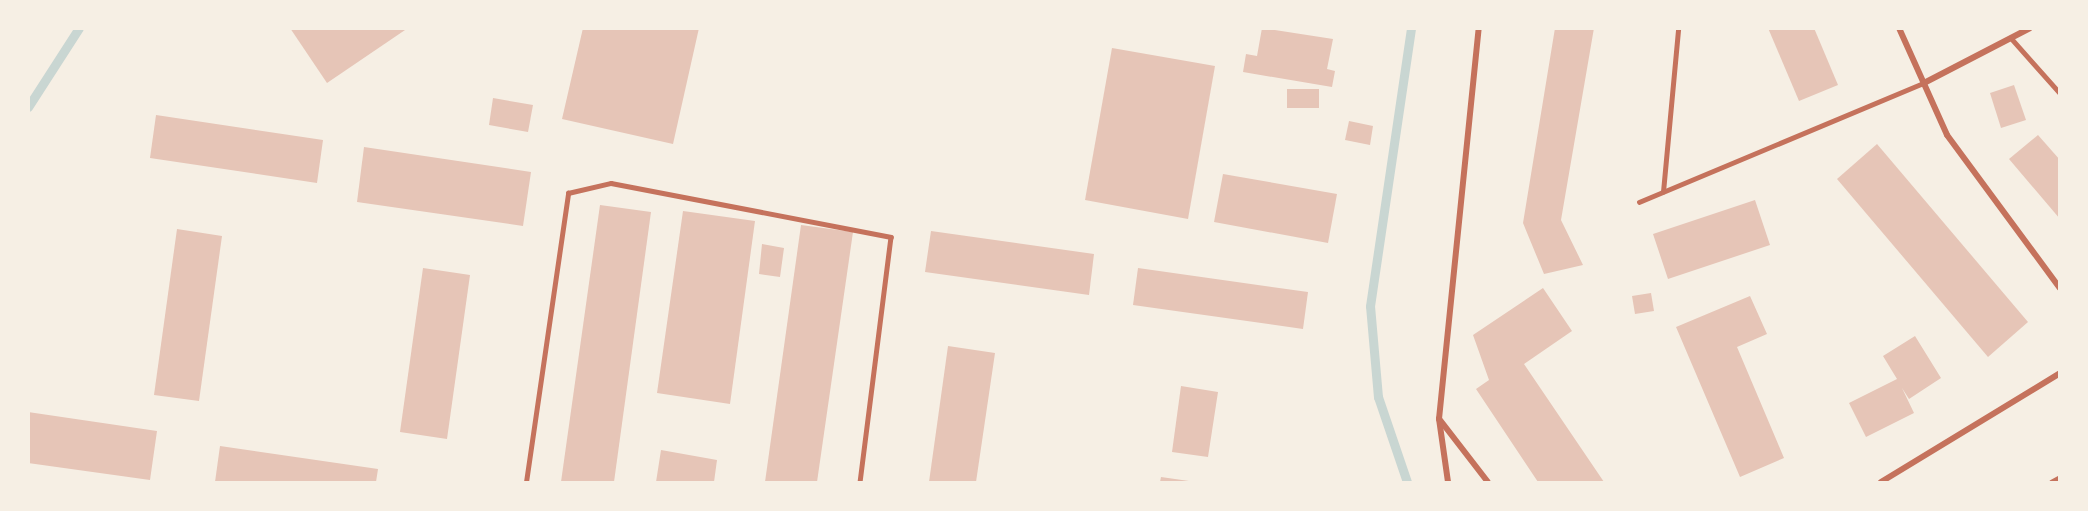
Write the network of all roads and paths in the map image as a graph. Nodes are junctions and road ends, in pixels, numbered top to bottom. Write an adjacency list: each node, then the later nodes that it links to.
1 (1479, 28): 12 (street)
2 (1899, 28): 6 (street)
3 (2030, 28): 5 (street)
4 (1678, 30): 8 (lane)
5 (2011, 38): 6 (street); 7 (lane)
6 (1924, 83): 8 (lane); 10 (street)
7 (2060, 93)
8 (1663, 192): 9 (lane)
9 (1639, 202)
10 (2060, 288)
11 (2060, 373): 18 (street)
12 (1439, 419): 16 (street); 17 (street)
13 (2060, 477): 19 (lane)
14 (526, 483): 15 (lane)
15 (860, 483)
16 (1448, 483)
17 (1488, 483)
18 (1881, 483)
19 (2051, 483)

